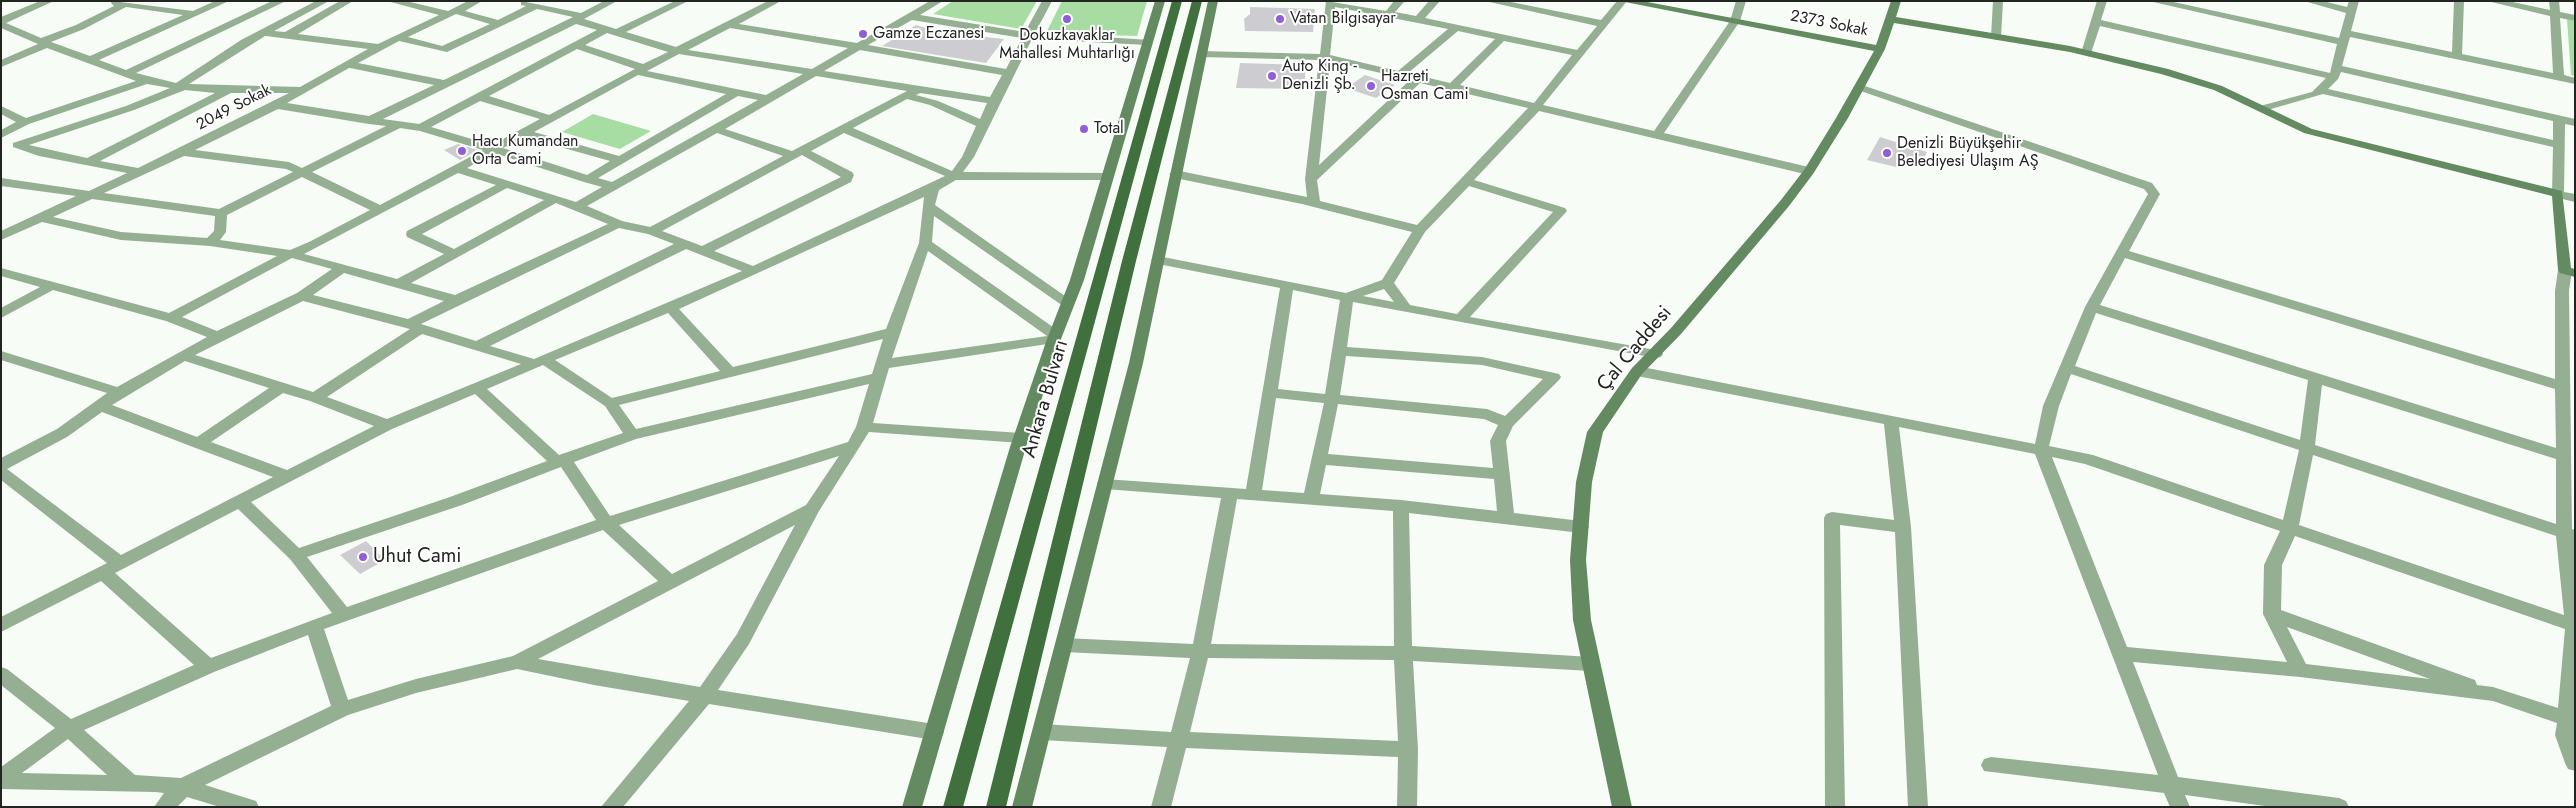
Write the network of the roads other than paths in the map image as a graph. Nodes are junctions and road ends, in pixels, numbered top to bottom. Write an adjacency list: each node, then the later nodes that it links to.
1 (49, 1): 48 (street)
2 (107, 1): 34 (street)
3 (165, 1): 37 (street)
4 (224, 1): 39 (street)
5 (281, 1): 56 (street)
6 (324, 1): 57 (street)
7 (348, 1): 58 (street)
8 (392, 1): 38 (street)
9 (477, 1): 38 (street, 2049 Sokak)
10 (520, 1): 35 (street)
11 (612, 1): 43 (street)
12 (683, 1): 55 (street)
13 (776, 1): 52 (street)
14 (938, 1): 42 (street)
15 (1047, 1): 59 (street)
16 (1160, 1): 64 (street)
17 (1177, 1): 272 (main road, Ankara Bulvarı)
18 (1197, 1): 273 (main road)
19 (1213, 1): 72 (street)
20 (1400, 1): 40 (street)
21 (1435, 1): 46 (street)
22 (1490, 1): 51 (street)
23 (1623, 1): 47 (street, 2373 Sokak); 51 (street)
24 (1741, 1): 47 (street)
25 (1896, 1): 45 (street, Çal Caddesi)
26 (1998, 1): 61 (street)
27 (2102, 1): 49 (street)
28 (2154, 1): 63 (street)
29 (2309, 1): 36 (street)
30 (2458, 1): 75 (street)
31 (2492, 1): 41 (street)
32 (2554, 1): 41 (street)
33 (1330, 2): 40 (street); 74 (street)
34 (125, 4): 37 (street); 65 (street)
35 (534, 6): 43 (street); 50 (street)
36 (2353, 6): 63 (street)
37 (154, 7): 39 (street)
38 (452, 12): 50 (street); 62 (street, 2049 Sokak)
39 (195, 14): 76 (street)
40 (1388, 14): 46 (street)
41 (2555, 14): 44 (street); 85 (street)
42 (911, 17): 59 (street); 68 (street)
43 (578, 18): 54 (street); 89 (street)
44 (2575, 18)
45 (1891, 19): 61 (street); 69 (street, Çal Caddesi)
46 (1418, 20): 53 (street)
47 (1735, 21): 69 (street, 2373 Sokak); 117 (street)
48 (1, 22): 65 (street)
49 (2097, 22): 71 (street); 80 (street)
50 (499, 23): 62 (street)
51 (1604, 24): 73 (street)
52 (730, 25): 68 (street); 70 (street)
53 (1456, 27): 60 (street); 84 (street)
54 (606, 29): 55 (street); 66 (street)
55 (618, 32): 70 (street)
56 (210, 34): 57 (street); 81 (street)
57 (262, 35): 58 (street); 90 (street)
58 (288, 35): 67 (street)
59 (1030, 36): 64 (street); 82 (street)
60 (1502, 37): 73 (street); 92 (street)
61 (1996, 37): 71 (street)
62 (398, 38): 67 (street, 2049 Sokak)
63 (2344, 38): 75 (street); 80 (street)
64 (1147, 42): 133 (street)
65 (45, 43): 76 (street); 77 (street)
66 (576, 45): 79 (street); 99 (street)
67 (378, 48): 78 (street, 2049 Sokak)
68 (857, 48): 82 (street); 83 (street)
69 (1880, 49): 91 (street, Çal Caddesi)
70 (677, 51): 79 (street); 83 (street)
71 (2086, 53): 104 (street)
72 (1201, 54): 74 (street); 131 (street)
73 (1580, 54): 103 (street)
74 (1324, 56): 84 (street); 135 (street)
75 (2457, 56): 85 (street)
76 (88, 61): 81 (street)
77 (1, 64)
78 (350, 66): 89 (street); 95 (street, 2049 Sokak)
79 (641, 70): 97 (street); 106 (street)
80 (2335, 72): 96 (street); 107 (street)
81 (128, 73): 87 (street)
82 (1011, 73): 101 (street)
83 (814, 74): 93 (street); 100 (street)
84 (1400, 75): 86 (street)
85 (2559, 78): 88 (street)
86 (1418, 79): 92 (street); 135 (street)
87 (146, 81): 90 (street); 109 (street)
88 (2575, 81)
89 (443, 83): 108 (street)
90 (181, 86): 94 (street); 120 (street)
91 (1859, 86): 128 (street, Çal Caddesi); 160 (street)
92 (1452, 87): 103 (street)
93 (918, 89): 98 (street); 101 (street)
94 (228, 90): 95 (street); 126 (street)
95 (304, 90): 102 (street, 2049 Sokak)
96 (2320, 90): 104 (street); 121 (street)
97 (737, 92): 100 (street); 125 (street)
98 (907, 96): 112 (street); 115 (street)
99 (479, 97): 106 (street); 113 (street)
100 (768, 99): 114 (street)
101 (994, 101): 112 (street)
102 (276, 105): 108 (street); 123 (street, 2049 Sokak)
103 (1536, 107): 117 (street); 136 (street)
104 (2264, 108): 141 (street)
105 (1, 109): 109 (street)
106 (551, 119): 116 (street)
107 (2558, 120): 110 (street); 121 (street)
108 (369, 121): 111 (street)
109 (25, 122): 118 (street)
110 (2575, 123)
111 (397, 125): 113 (street); 130 (street)
112 (983, 125): 132 (street)
113 (421, 128): 122 (street)
114 (715, 129): 124 (street); 139 (street)
115 (845, 129): 124 (street); 132 (street)
116 (525, 133): 122 (street); 125 (street)
117 (1658, 134): 128 (street)
118 (1, 135)
119 (1, 141): 120 (street)
120 (18, 145): 126 (street)
121 (2558, 145): 141 (street)
122 (495, 150): 127 (street); 134 (street)
123 (182, 152): 129 (street, 2049 Sokak); 130 (street)
124 (798, 154): 153 (street); 158 (street)
125 (619, 160): 134 (street)
126 (88, 162): 129 (street)
127 (458, 169): 138 (street); 148 (street)
128 (1809, 171): 187 (street, Çal Caddesi)
129 (139, 172): 142 (street, 2049 Sokak)
130 (301, 173): 148 (street); 149 (street)
131 (1175, 174): 145 (street); 162 (street)
132 (954, 176): 133 (street); 140 (street)
133 (1107, 177): 174 (street)
134 (588, 179): 139 (street)
135 (1311, 179): 145 (street)
136 (1466, 181): 152 (street); 180 (street)
137 (1, 182): 142 (street)
138 (508, 183): 144 (street); 159 (street)
139 (611, 186): 146 (street)
140 (933, 188): 147 (street); 164 (street)
141 (2558, 194): 143 (street); 165 (street)
142 (87, 196): 149 (street); 150 (street, 2049 Sokak)
143 (2575, 198)
144 (555, 199): 146 (street); 159 (street)
145 (1314, 203): 152 (street)
146 (577, 206): 151 (street)
147 (928, 206): 157 (street); 174 (street)
148 (378, 209): 161 (street)
149 (221, 213): 155 (street)
150 (41, 218): 154 (street, 2049 Sokak); 155 (street)
151 (618, 224): 153 (street); 173 (street)
152 (1420, 230): 167 (street)
153 (652, 231): 156 (street)
154 (1, 236)
155 (210, 242): 161 (street)
156 (687, 243): 158 (street); 185 (street)
157 (925, 243): 182 (street); 184 (street)
158 (705, 250): 164 (street)
159 (453, 253): 168 (street)
160 (2122, 253): 176 (street); 196 (street)
161 (291, 254): 163 (street); 179 (street)
162 (1158, 260): 170 (street); 222 (street)
163 (341, 269): 168 (street); 171 (street)
164 (754, 271): 175 (street)
165 (2570, 271): 196 (street)
166 (1, 272): 169 (street)
167 (1387, 283): 172 (street); 177 (street)
168 (399, 284): 173 (street)
169 (53, 285): 178 (street); 179 (street)
170 (1287, 286): 172 (street); 200 (street)
171 (302, 296): 181 (street); 183 (street)
172 (1347, 297): 177 (street); 186 (street)
173 (456, 300): 181 (street)
174 (1068, 303): 184 (street)
175 (670, 307): 190 (street); 194 (street)
176 (2092, 307): 191 (street); 195 (street)
177 (1405, 308): 180 (street)
178 (1, 314)
179 (170, 318): 183 (street)
180 (1460, 319): 187 (street)
181 (415, 327): 185 (street); 201 (street)
182 (892, 332): 192 (street); 194 (street)
183 (218, 336): 189 (street)
184 (1055, 337): 192 (street); 210 (street)
185 (478, 346): 190 (street)
186 (1339, 351): 202 (street); 206 (street)
187 (1656, 354): 193 (street, Çal Caddesi)
188 (1, 355): 199 (street)
189 (184, 356): 197 (street); 199 (street)
190 (541, 362): 198 (street); 203 (street)
191 (2067, 368): 213 (street); 214 (street)
192 (880, 370): 208 (street); 209 (street)
193 (1637, 371): 205 (street); 231 (street, Çal Caddesi)
194 (731, 374): 203 (street)
195 (2316, 378): 213 (street); 215 (street)
196 (2563, 386): 215 (street)
197 (281, 387): 201 (street); 211 (street)
198 (478, 388): 207 (street); 217 (street)
199 (119, 392): 204 (street)
200 (1270, 393): 202 (street); 224 (street)
201 (315, 398): 207 (street)
202 (1332, 399): 206 (street); 216 (street)
203 (610, 403): 209 (street)
204 (101, 406): 211 (street); 218 (street)
205 (1891, 420): 214 (street); 232 (street)
206 (1507, 423): 220 (street)
207 (387, 425): 221 (street)
208 (864, 427): 210 (street); 212 (street)
209 (632, 436): 217 (street)
210 (1021, 438): 258 (street)
211 (198, 443): 221 (street)
212 (854, 446): 228 (street); 230 (street)
213 (2307, 447): 233 (street); 234 (street)
214 (2041, 449): 233 (street); 247 (street)
215 (2563, 456): 234 (street)
216 (1320, 459): 220 (street); 225 (street)
217 (560, 460): 230 (street); 235 (street)
218 (1, 465)
219 (1, 472): 236 (street)
220 (1502, 474): 229 (street)
221 (286, 476): 226 (street)
222 (1105, 484): 223 (street); 244 (street)
223 (1230, 492): 224 (street); 245 (street)
224 (1253, 494): 225 (street)
225 (1311, 499): 227 (street)
226 (240, 500): 235 (street); 236 (street)
227 (1401, 506): 229 (street); 246 (street)
228 (812, 509): 238 (street); 254 (street)
229 (1506, 518): 231 (street)
230 (606, 523): 238 (street); 240 (street)
231 (1581, 526): 249 (street, Çal Caddesi)
232 (1903, 527): 278 (street); 279 (street)
233 (2290, 528): 239 (street); 243 (street)
234 (2569, 534): 243 (street)
235 (296, 555): 240 (street)
236 (118, 562): 237 (street)
237 (103, 572): 241 (street); 250 (street)
238 (669, 581): 248 (street)
239 (2272, 614): 251 (street); 253 (street)
240 (344, 616): 242 (street)
241 (1, 625)
242 (314, 626): 250 (street); 255 (street)
243 (2575, 626): 256 (street)
244 (1064, 645): 245 (street); 259 (street)
245 (1201, 651): 246 (street); 260 (street)
246 (1403, 653): 249 (street); 261 (street)
247 (2122, 654): 251 (street); 266 (street)
248 (517, 662): 254 (street); 255 (street)
249 (1591, 664): 277 (street, Çal Caddesi)
250 (208, 667): 257 (street)
251 (2300, 670): 253 (street)
252 (1, 674): 257 (street)
253 (2493, 694): 256 (street)
254 (705, 695): 258 (street); 270 (street)
255 (342, 709): 267 (street)
256 (2566, 718): 262 (street)
257 (69, 728): 264 (street); 265 (street)
258 (934, 732): 271 (street)
259 (1042, 732): 260 (street); 274 (street)
260 (1180, 740): 261 (street); 275 (street)
261 (1408, 749): 276 (street)
262 (2575, 763)
263 (1991, 765): 266 (street)
264 (1, 779): 265 (street)
265 (131, 784): 267 (street)
266 (2172, 785): 280 (street); 281 (street)
267 (183, 787): 268 (street); 269 (street)
268 (164, 807)
269 (249, 807)
270 (611, 807)
271 (912, 807)
272 (953, 807)
273 (996, 807)
274 (1022, 807)
275 (1161, 807)
276 (1407, 807)
277 (1622, 807)
278 (1835, 807)
279 (1918, 807)
280 (2180, 807)
281 (2339, 807)

